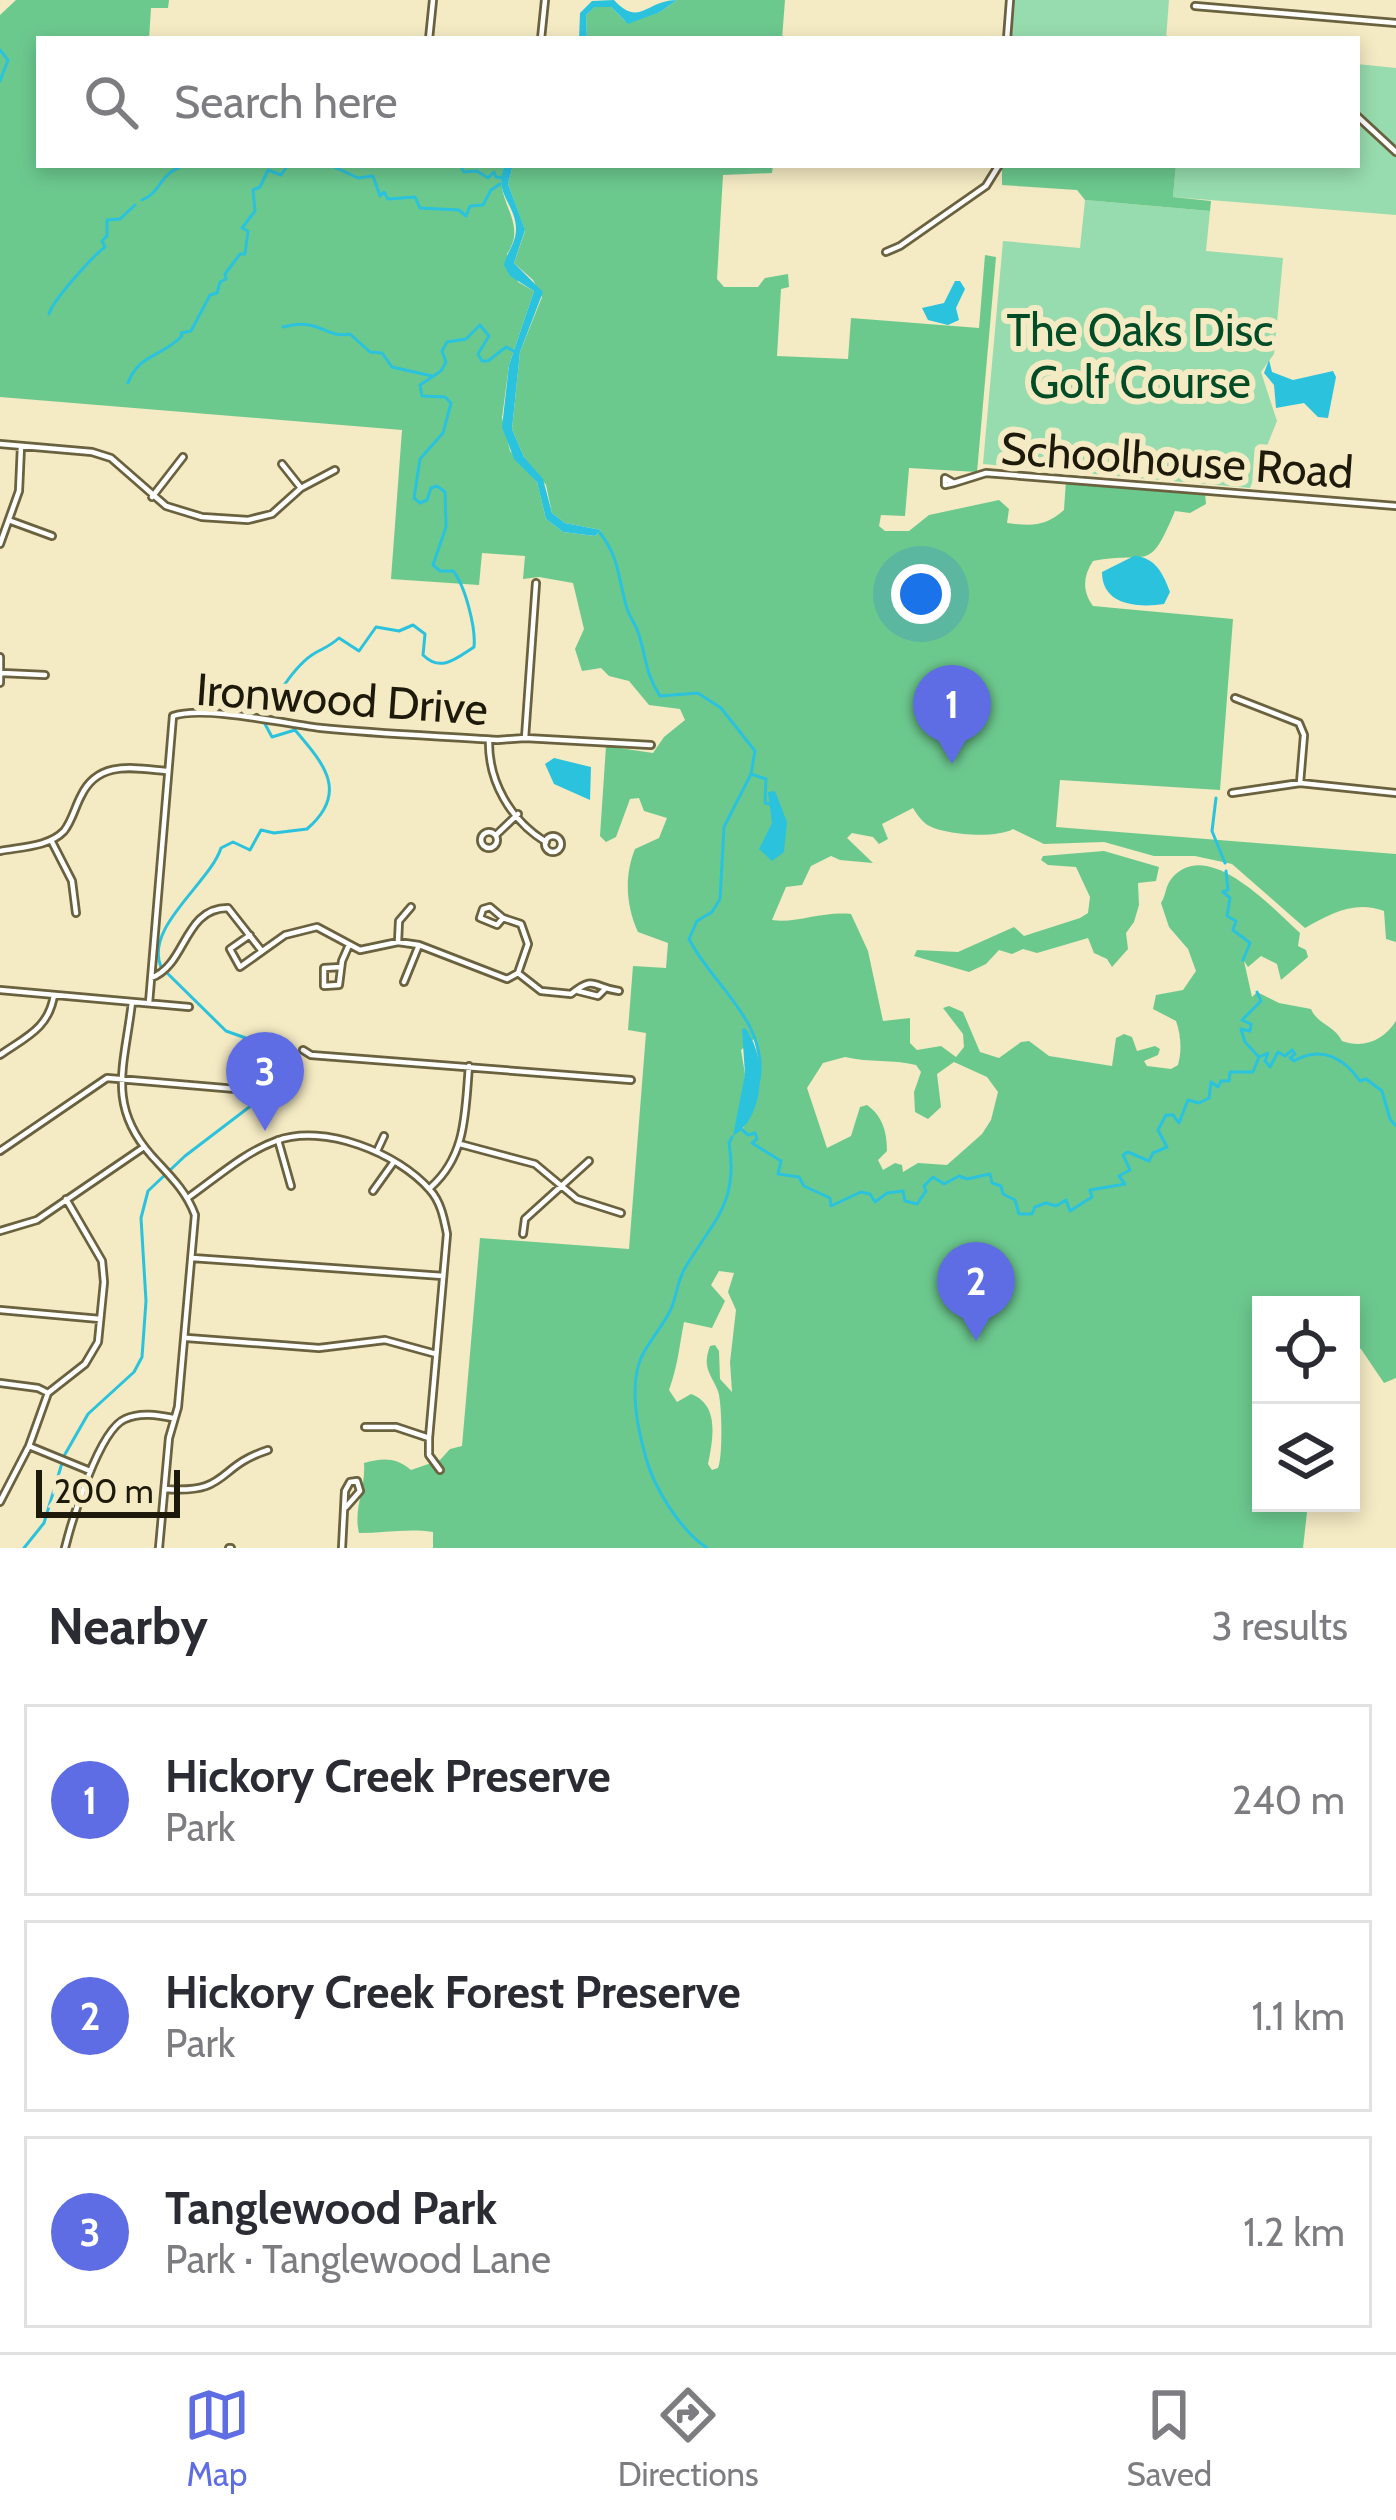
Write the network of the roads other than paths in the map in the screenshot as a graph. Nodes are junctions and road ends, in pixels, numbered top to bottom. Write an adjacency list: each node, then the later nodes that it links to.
1 (433, 0): 8 (street)
2 (545, 0): 9 (street)
3 (1010, 0): 10 (street)
4 (1283, 0): 6 (street)
5 (1195, 6): 6 (street)
6 (1282, 13): 7 (street)
7 (1396, 23)
8 (429, 36)
9 (542, 36)
10 (1007, 36)
11 (1360, 119): 12 (street)
12 (1396, 152)
13 (998, 168): 14 (street)
14 (886, 252)
15 (0, 444): 16 (street)
16 (21, 446): 22 (street); 24 (street)
17 (183, 457): 22 (street)
18 (282, 464): 21 (street)
19 (335, 470): 21 (street)
20 (954, 483): 23 (street, Schoolhouse Road)
21 (301, 488): 22 (street)
22 (152, 496)
23 (1396, 506)
24 (11, 521): 25 (street); 26 (street)
25 (52, 536)
26 (0, 544)
27 (536, 584): 33 (street)
28 (0, 657): 29 (street)
29 (2, 674): 30 (street); 31 (street)
30 (45, 675)
31 (0, 683)
32 (1235, 698): 37 (street)
33 (525, 738): 34 (street, Ironwood Drive); 35 (street, Ironwood Drive)
34 (489, 740): 36 (street, Ironwood Drive); 40 (street)
35 (651, 745)
36 (167, 771): 42 (street); 55 (street, Ironwood Drive)
37 (1300, 783): 38 (street); 39 (street)
38 (1232, 793)
39 (1396, 793)
40 (518, 814): 41 (street); 43 (street)
41 (495, 836)
42 (51, 840): 44 (street); 46 (street)
43 (546, 842)
44 (0, 851)
45 (411, 907): 49 (street)
46 (76, 913)
47 (503, 918): 54 (street)
48 (250, 935): 52 (street); 52 (street); 55 (street)
49 (398, 942): 50 (street); 51 (street)
50 (349, 945): 52 (street); 53 (street)
51 (419, 945): 54 (street); 56 (street)
52 (261, 950)
53 (341, 967)
54 (518, 973): 59 (street)
55 (151, 978): 63 (street, Ironwood Drive)
56 (404, 982)
57 (604, 989): 59 (street); 59 (street); 60 (street)
58 (0, 990): 61 (street)
59 (576, 990)
60 (619, 991)
61 (54, 995): 62 (street); 66 (street)
62 (132, 1002): 63 (street); 68 (street)
63 (149, 1004): 64 (street)
64 (190, 1006)
65 (303, 1050): 67 (street)
66 (0, 1055)
67 (469, 1066): 69 (street); 73 (street)
68 (123, 1079): 70 (street); 74 (street); 75 (street)
69 (631, 1080)
70 (236, 1089)
71 (384, 1136): 76 (street)
72 (278, 1140): 76 (street); 80 (street); 83 (street)
73 (460, 1144): 79 (street); 81 (street)
74 (144, 1147): 83 (street); 84 (street)
75 (0, 1151)
76 (376, 1151): 78 (street)
77 (589, 1161): 79 (street)
78 (393, 1162): 81 (street); 82 (street)
79 (563, 1184): 85 (street); 87 (street)
80 (291, 1186)
81 (429, 1189): 89 (street)
82 (374, 1191)
83 (189, 1197): 88 (street)
84 (65, 1199): 86 (street); 91 (street)
85 (621, 1213)
86 (0, 1231)
87 (523, 1234)
88 (191, 1258): 89 (street); 92 (street)
89 (443, 1276): 93 (street)
90 (0, 1310): 91 (street)
91 (100, 1319): 95 (street)
92 (184, 1338): 93 (street); 96 (street)
93 (436, 1354): 98 (street)
94 (0, 1383): 95 (street)
95 (47, 1393): 99 (street)
96 (173, 1418): 102 (street); 103 (street)
97 (364, 1427): 98 (street)
98 (429, 1438): 101 (street)
99 (29, 1445): 102 (street); 104 (street)
100 (268, 1450): 103 (street)
101 (440, 1470)
102 (91, 1472): 106 (street)
103 (165, 1489): 107 (street)
104 (0, 1502)
105 (346, 1507): 108 (street)
106 (65, 1548)
107 (160, 1548)
108 (342, 1548)

